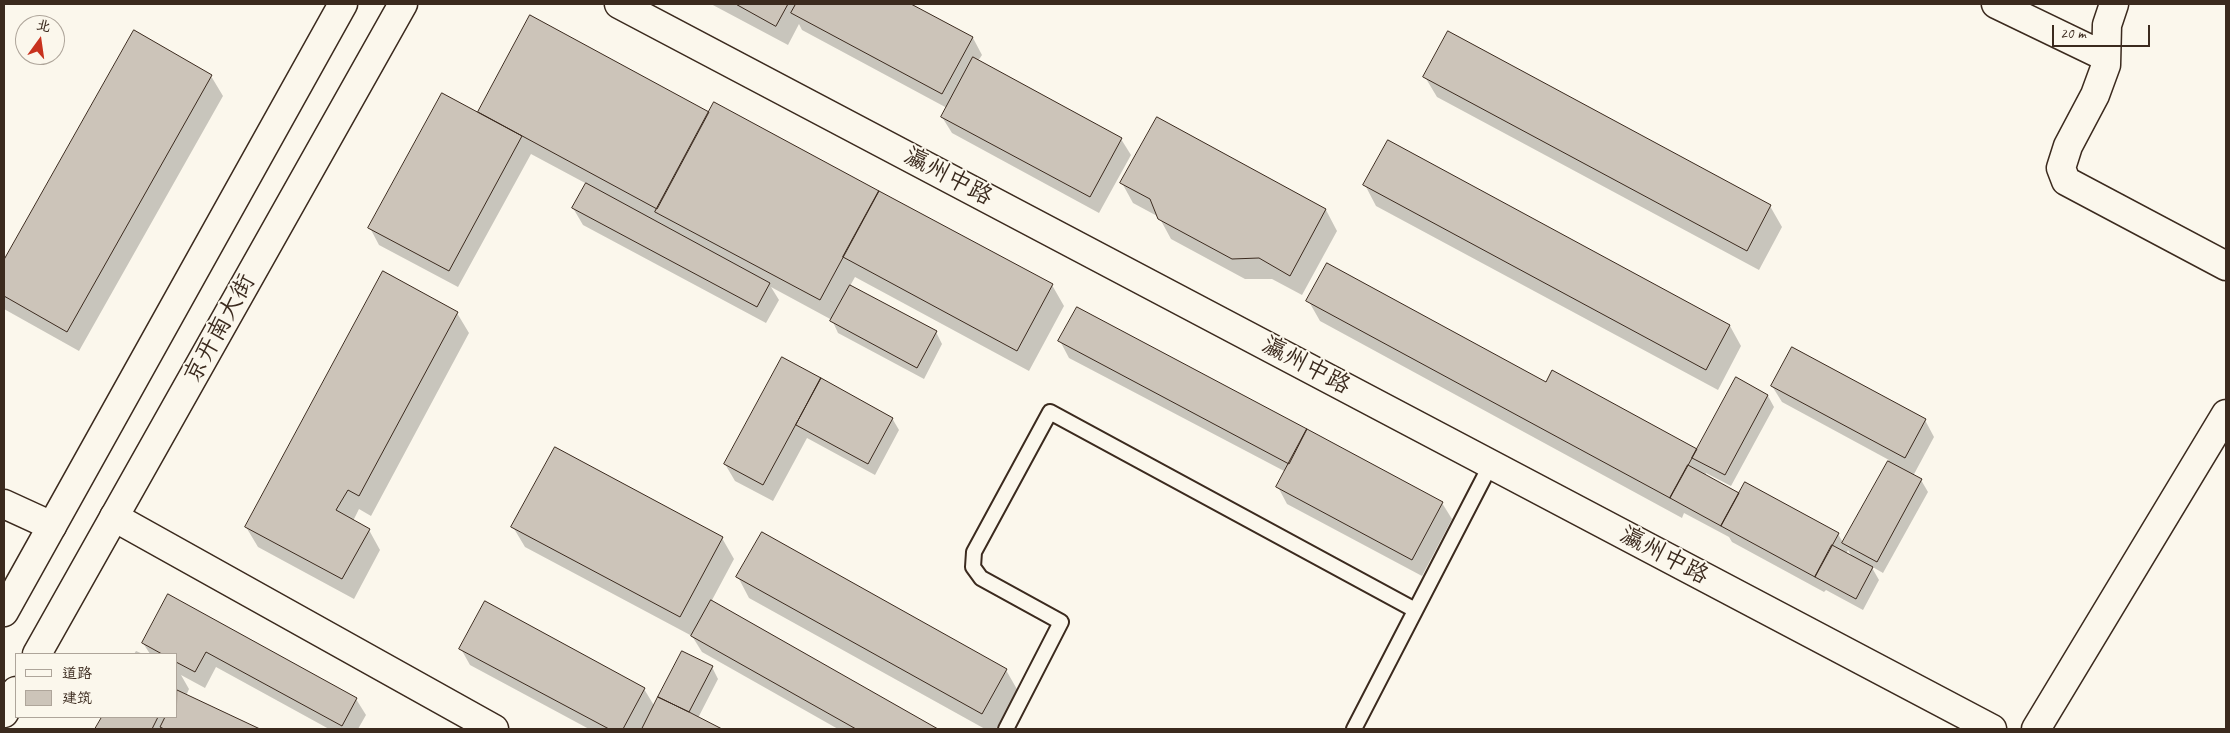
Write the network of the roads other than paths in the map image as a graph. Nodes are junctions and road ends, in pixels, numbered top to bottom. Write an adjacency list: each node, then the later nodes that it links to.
1 (343, 4): 12 (main road)
2 (403, 4): 11 (main road, 京开南大街)
3 (619, 4): 9 (main road, 瀛州中路)
4 (1996, 4): 6 (main road)
5 (2114, 4): 6 (main road)
6 (2106, 57): 7 (main road)
7 (2226, 266)
8 (2226, 414): 22 (main road)
9 (1491, 464): 13 (lane); 21 (main road, 瀛州中路)
10 (4, 504): 12 (main road)
11 (114, 517): 15 (main road, 京开南大街); 18 (main road)
12 (52, 526): 14 (main road)
13 (1416, 610): 19 (lane); 20 (lane)
14 (4, 612)
15 (38, 653)
16 (15, 693): 17 (main road)
17 (4, 713)
18 (494, 729)
19 (1006, 729)
20 (1354, 729)
21 (1992, 729)
22 (2036, 729)

